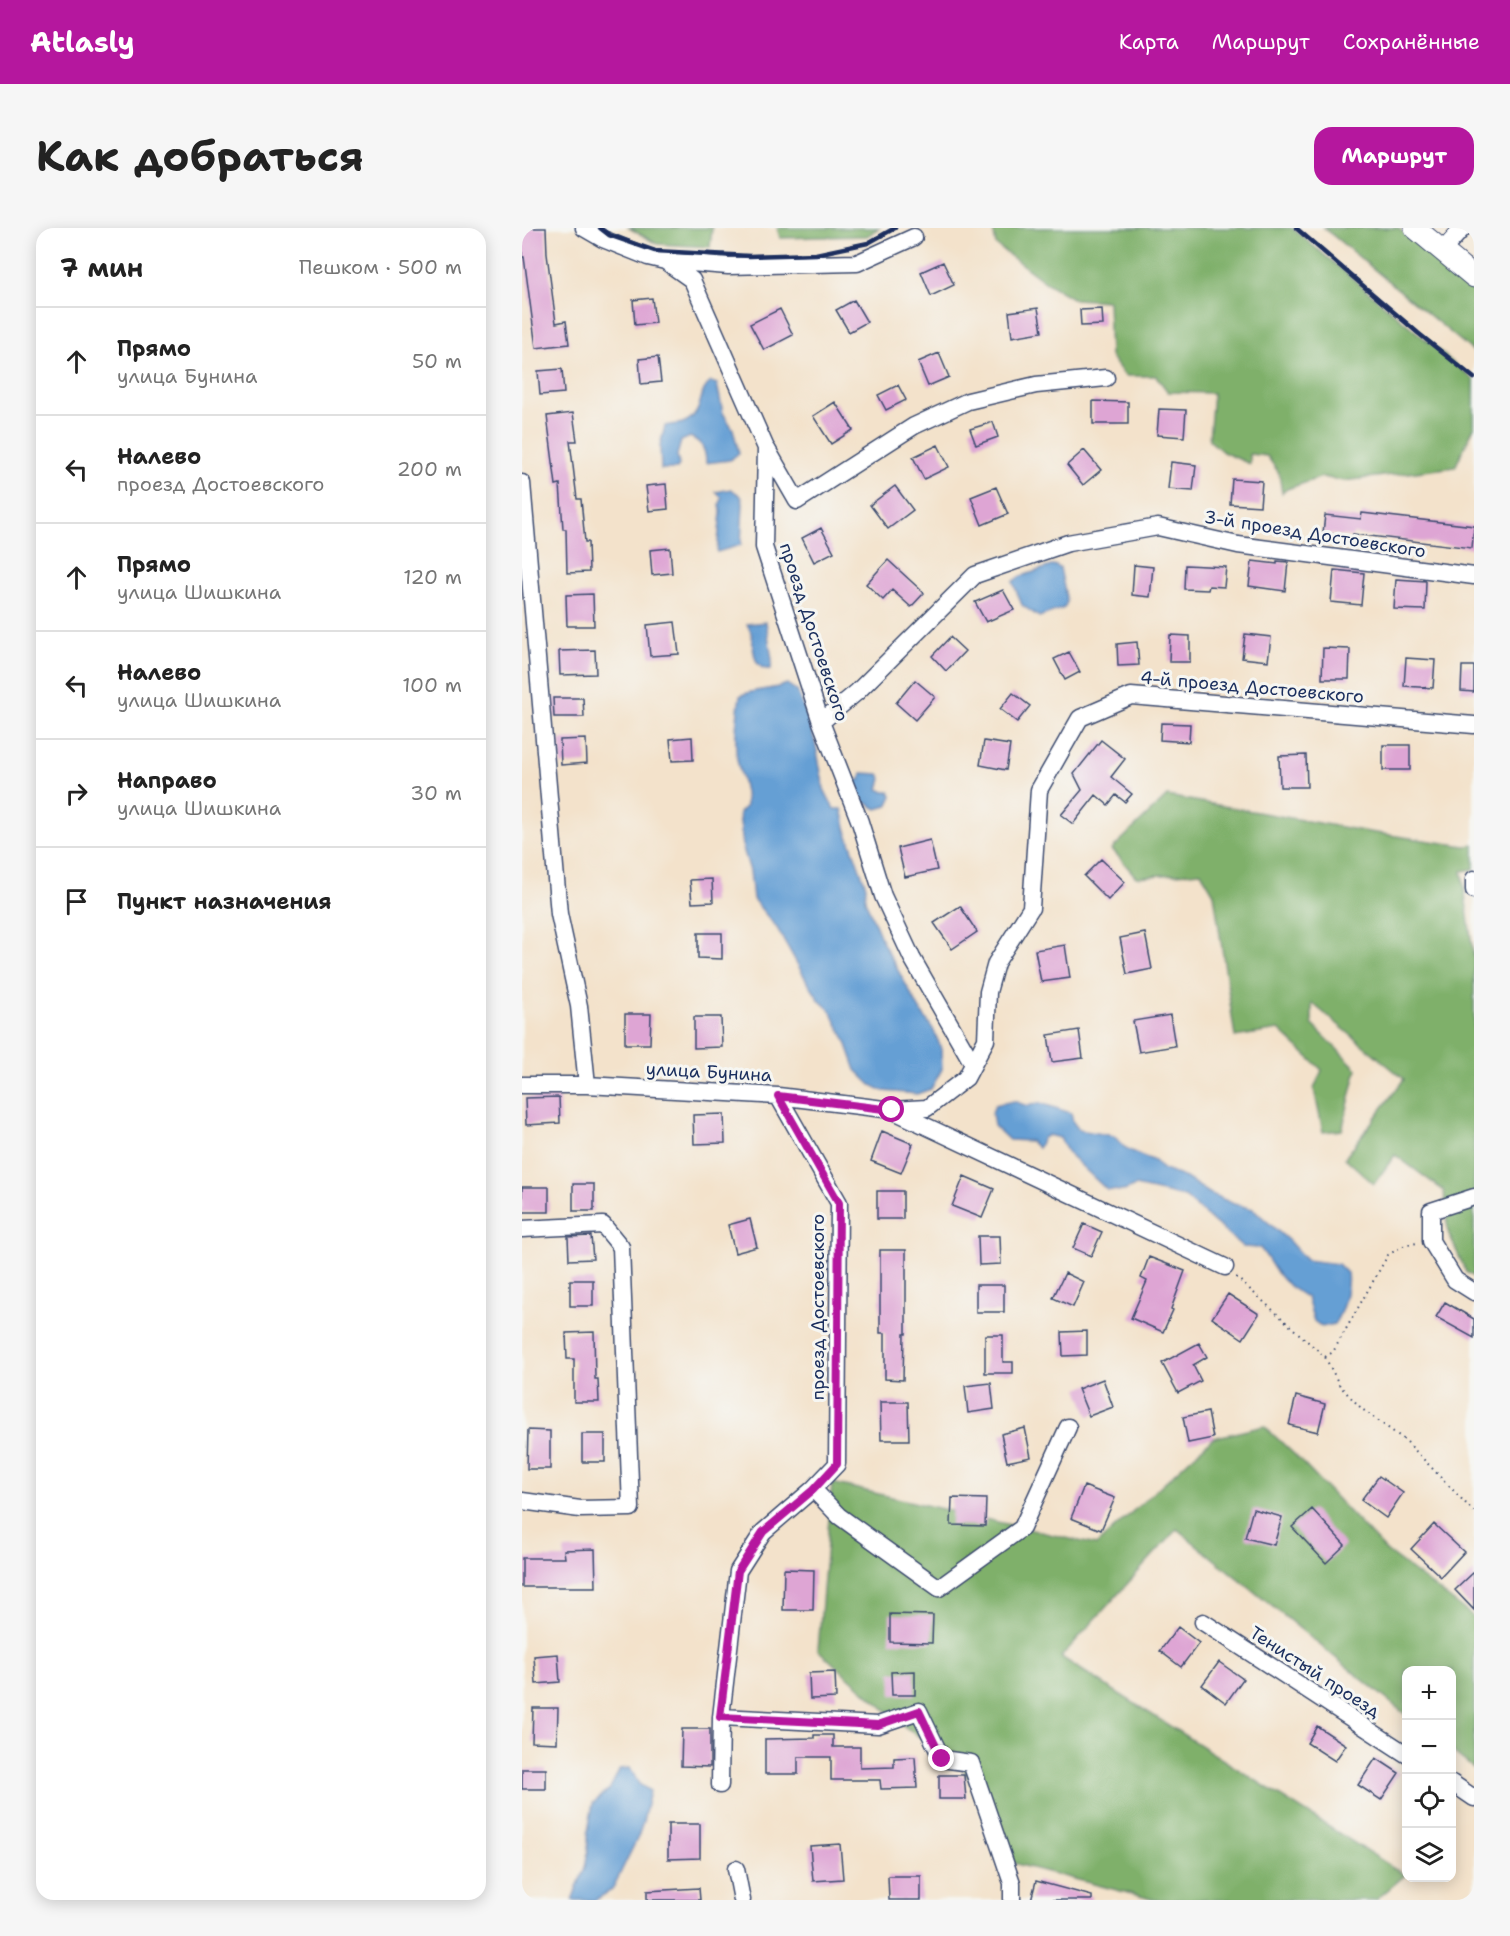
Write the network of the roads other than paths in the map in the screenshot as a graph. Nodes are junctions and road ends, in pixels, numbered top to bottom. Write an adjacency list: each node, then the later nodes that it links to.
1 (584, 228): 6 (street, проезд Достоевского)
2 (1415, 228): 5 (main road)
3 (1463, 228): 5 (street)
4 (914, 237): 6 (street)
5 (1442, 251): 7 (main road)
6 (666, 261): 9 (street, проезд Достоевского)
7 (1474, 277)
8 (1106, 378): 9 (street)
9 (766, 448): 13 (street, проезд Достоевского)
10 (522, 483): 11 (street)
11 (527, 576): 18 (street)
12 (1474, 576): 13 (street, 3-й проезд Достоевского)
13 (821, 722): 17 (street, проезд Достоевского)
14 (1474, 725): 17 (street, 4-й проезд Достоевского)
15 (1474, 879): 16 (street)
16 (1474, 890)
17 (973, 1064): 21 (street, 4-й проезд Достоевского)
18 (587, 1084): 19 (street, улица Бунина); 20 (street, улица Бунина)
19 (522, 1085)
20 (778, 1096): 21 (street, улица Бунина); 27 (street, проезд Достоевского)
21 (892, 1110): 24 (street)
22 (1474, 1197): 25 (street)
23 (522, 1229): 28 (street)
24 (1225, 1267)
25 (1474, 1292)
26 (1068, 1427): 27 (street)
27 (813, 1490): 30 (street, проезд Достоевского)
28 (522, 1501)
29 (1203, 1622): 31 (street, Тенистый проезд)
30 (720, 1717): 32 (street, проезд Достоевского); 37 (street)
31 (1402, 1751)
32 (720, 1785)
33 (1456, 1786): 34 (street)
34 (1474, 1798)
35 (736, 1869): 36 (street)
36 (742, 1900)
37 (1012, 1900)

